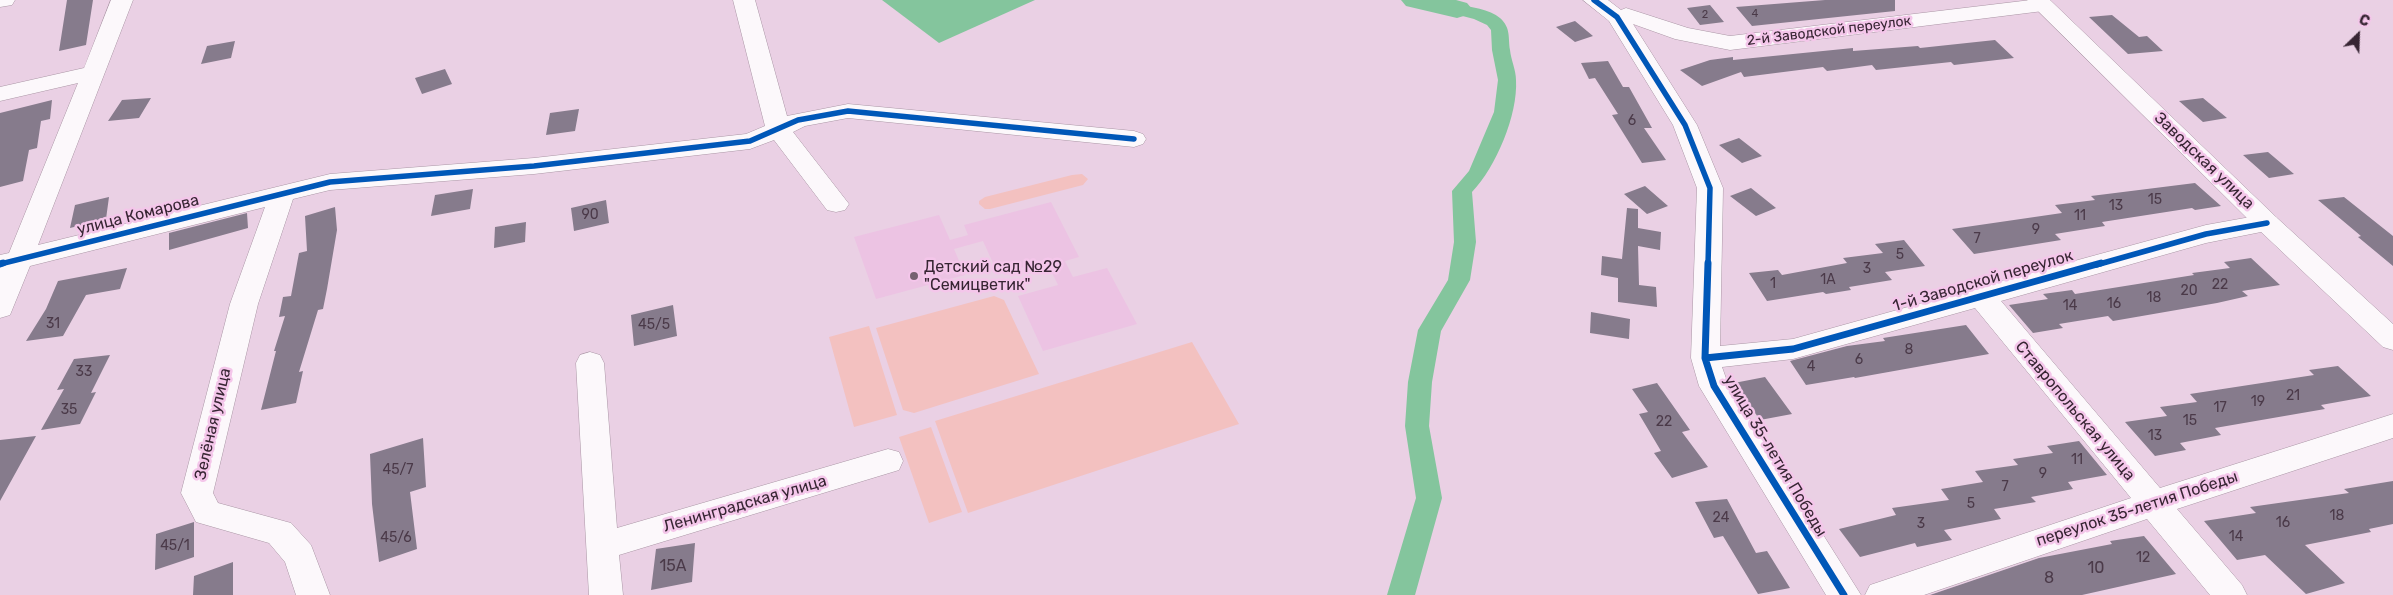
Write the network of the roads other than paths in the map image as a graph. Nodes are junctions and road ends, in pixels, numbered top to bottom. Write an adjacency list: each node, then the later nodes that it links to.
1 (4, 0): 5 (street)
2 (122, 0): 8 (street)
3 (744, 0): 10 (street)
4 (1594, 0): 7 (street, улица 35-летия Победы)
5 (0, 1)
6 (2040, 2): 7 (street, 2-й Заводской переулок); 14 (street, Заводская улица)
7 (1617, 17): 19 (street, улица 35-летия Победы)
8 (92, 73): 9 (street); 15 (street)
9 (0, 94)
10 (778, 129): 11 (street, улица Комарова); 12 (street, улица Комарова); 13 (street)
11 (1134, 139)
12 (283, 194): 15 (street, улица Комарова); 25 (street, Зелёная улица)
13 (836, 204)
14 (2267, 222): 16 (street, 1-й Заводской переулок); 18 (street, Заводская улица)
15 (10, 262): 17 (street)
16 (1980, 295): 19 (street, 1-й Заводской переулок); 23 (street, Ставропольская улица)
17 (0, 308)
18 (2393, 340)
19 (1705, 358): 27 (street, улица 35-летия Победы)
20 (590, 363): 24 (street)
21 (2393, 426): 23 (street, переулок 35-летия Победы)
22 (888, 461): 24 (street, Ленинградская улица)
23 (2152, 504): 28 (street, переулок 35-летия Победы); 29 (street, Ставропольская улица)
24 (602, 546): 26 (street)
25 (313, 595)
26 (606, 595)
27 (1844, 595)
28 (1882, 595)
29 (2230, 595)

